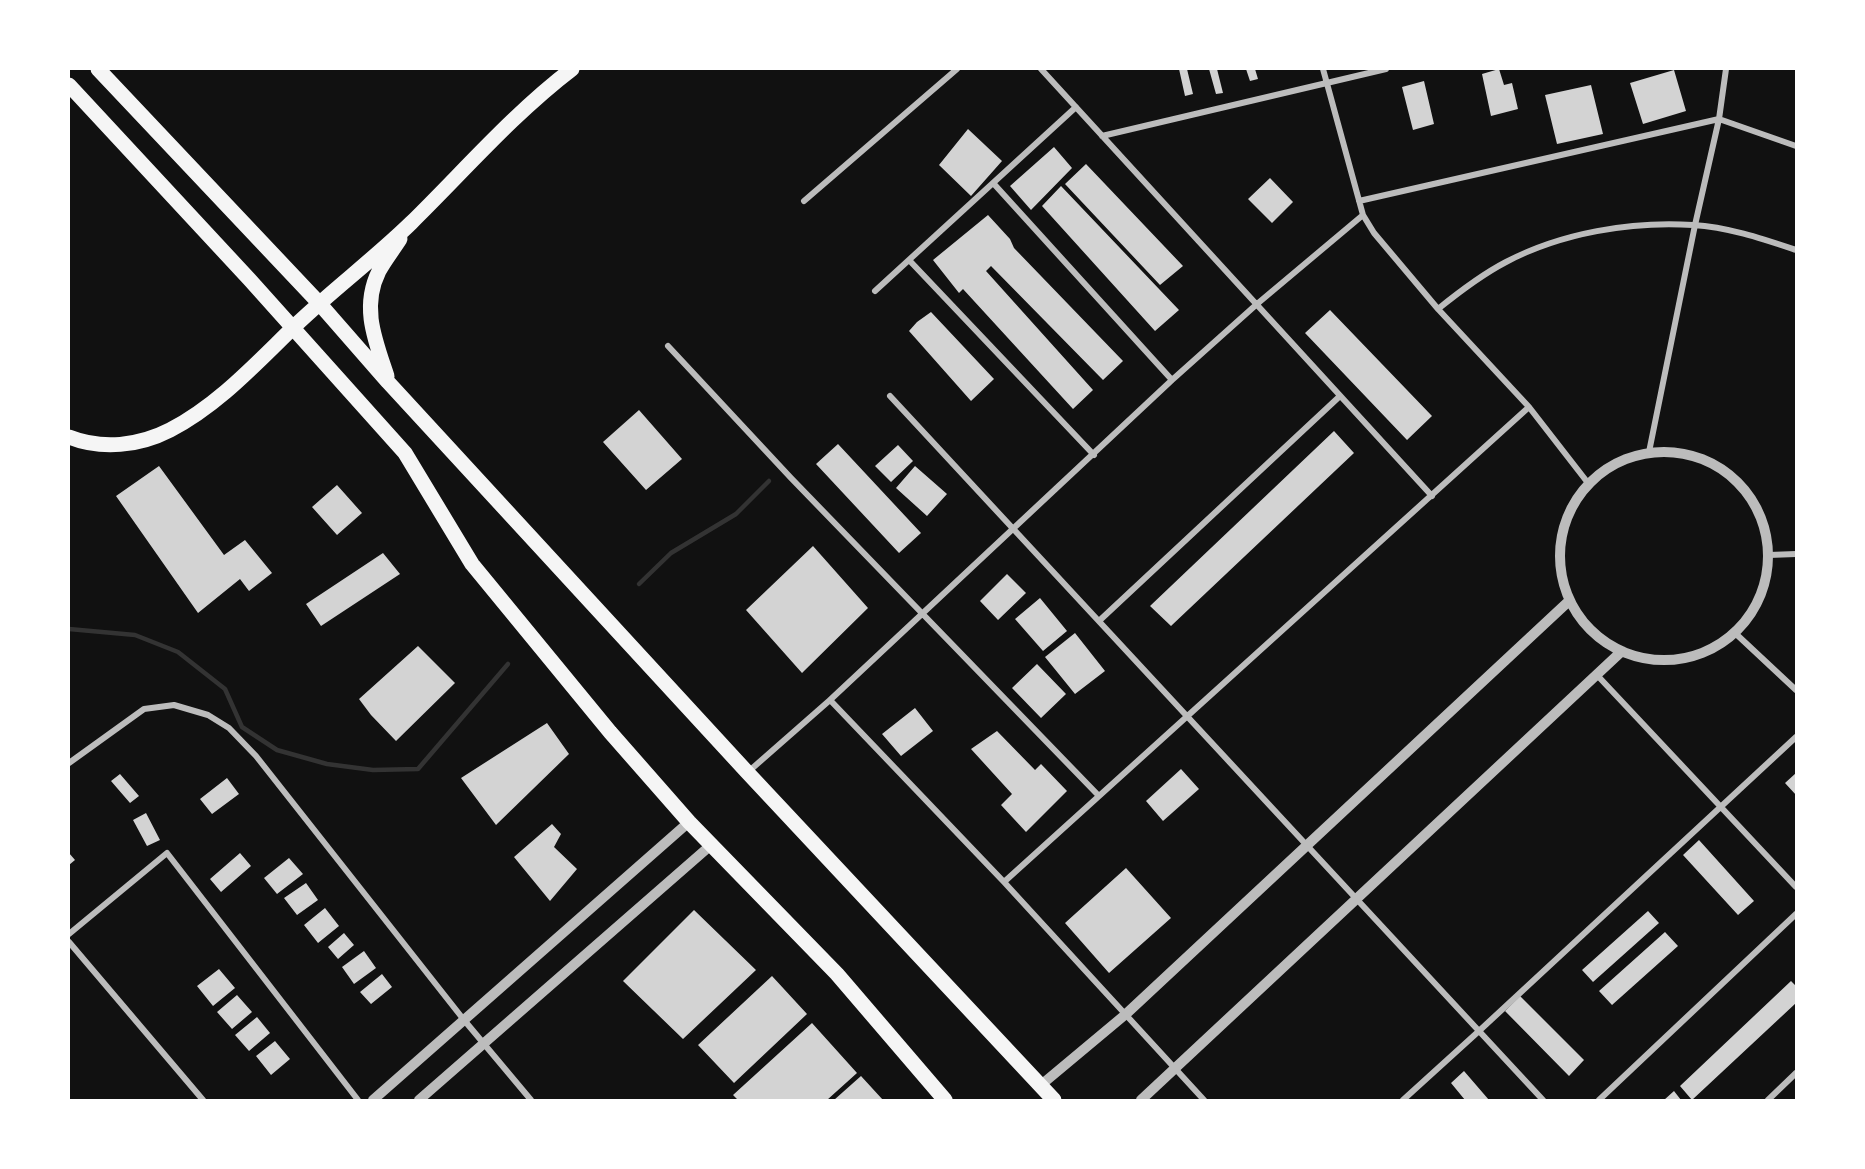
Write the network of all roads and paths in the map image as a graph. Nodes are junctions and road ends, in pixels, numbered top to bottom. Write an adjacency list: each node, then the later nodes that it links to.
1 (98, 69): 23 (highway)
2 (572, 69): 18 (highway)
3 (957, 69): 15 (street)
4 (1041, 69): 10 (street)
5 (1323, 69): 8 (street)
6 (1386, 69): 8 (street)
7 (1726, 69): 11 (street)
8 (1326, 83): 12 (street); 16 (street)
9 (69, 85): 26 (highway)
10 (1076, 107): 12 (street); 14 (street)
11 (1719, 119): 13 (street); 16 (street); 19 (street)
12 (1102, 136): 24 (street)
13 (1796, 146)
14 (994, 184): 21 (street); 28 (street)
15 (804, 201)
16 (1359, 201): 17 (street)
17 (1364, 215): 24 (street); 25 (street)
18 (410, 224): 23 (highway); 29 (highway)
19 (1695, 225): 20 (street); 25 (street); 34 (street)
20 (1796, 250)
21 (909, 260): 22 (street); 35 (street)
22 (875, 291)
23 (320, 303): 26 (highway); 29 (highway)
24 (1257, 304): 28 (street); 31 (street)
25 (1438, 309): 32 (street)
26 (293, 328): 33 (highway); 55 (highway)
27 (668, 346): 42 (street)
28 (1172, 381): 35 (street)
29 (388, 382): 52 (highway)
30 (890, 396): 38 (street)
31 (1340, 396): 37 (street); 43 (street)
32 (1529, 408): 36 (street); 37 (street)
33 (69, 437)
34 (1649, 452): 36 (street); 40 (street)
35 (1094, 455): 38 (street)
36 (1588, 483): 41 (street)
37 (1432, 496): 49 (street)
38 (1014, 530): 42 (street); 43 (street)
39 (1796, 554): 40 (street)
40 (1768, 555): 44 (street)
41 (1569, 601): 45 (street); 57 (street)
42 (923, 614): 48 (street); 53 (street)
43 (1099, 621): 49 (street)
44 (1735, 633): 45 (street); 47 (street)
45 (1622, 651): 46 (street)
46 (1596, 674): 54 (street); 60 (street)
47 (1796, 690)
48 (830, 700): 52 (street); 58 (street)
49 (1188, 717): 53 (street); 57 (street)
50 (1796, 737): 54 (street)
51 (69, 763): 65 (street)
52 (747, 772): 70 (highway)
53 (1100, 796): 58 (street)
54 (1721, 807): 59 (street); 66 (street)
55 (688, 822): 56 (highway); 65 (street)
56 (711, 845): 67 (street); 76 (highway)
57 (1306, 845): 60 (street); 64 (street)
58 (1004, 882): 64 (street)
59 (1796, 887)
60 (1356, 898): 66 (street); 68 (street)
61 (1796, 914): 82 (street)
62 (69, 934): 72 (street)
63 (69, 942): 71 (street)
64 (1125, 1014): 68 (street); 70 (street)
65 (464, 1020): 67 (street); 73 (street)
66 (1479, 1031): 80 (street); 81 (street)
67 (484, 1044): 74 (street); 75 (street)
68 (1174, 1069): 78 (street); 79 (street)
69 (1796, 1073): 83 (street)
70 (1041, 1085): 77 (highway)
71 (203, 1100)
72 (358, 1100)
73 (373, 1100)
74 (419, 1100)
75 (531, 1100)
76 (945, 1100)
77 (1054, 1100)
78 (1141, 1100)
79 (1204, 1100)
80 (1403, 1100)
81 (1543, 1100)
82 (1599, 1100)
83 (1768, 1100)

